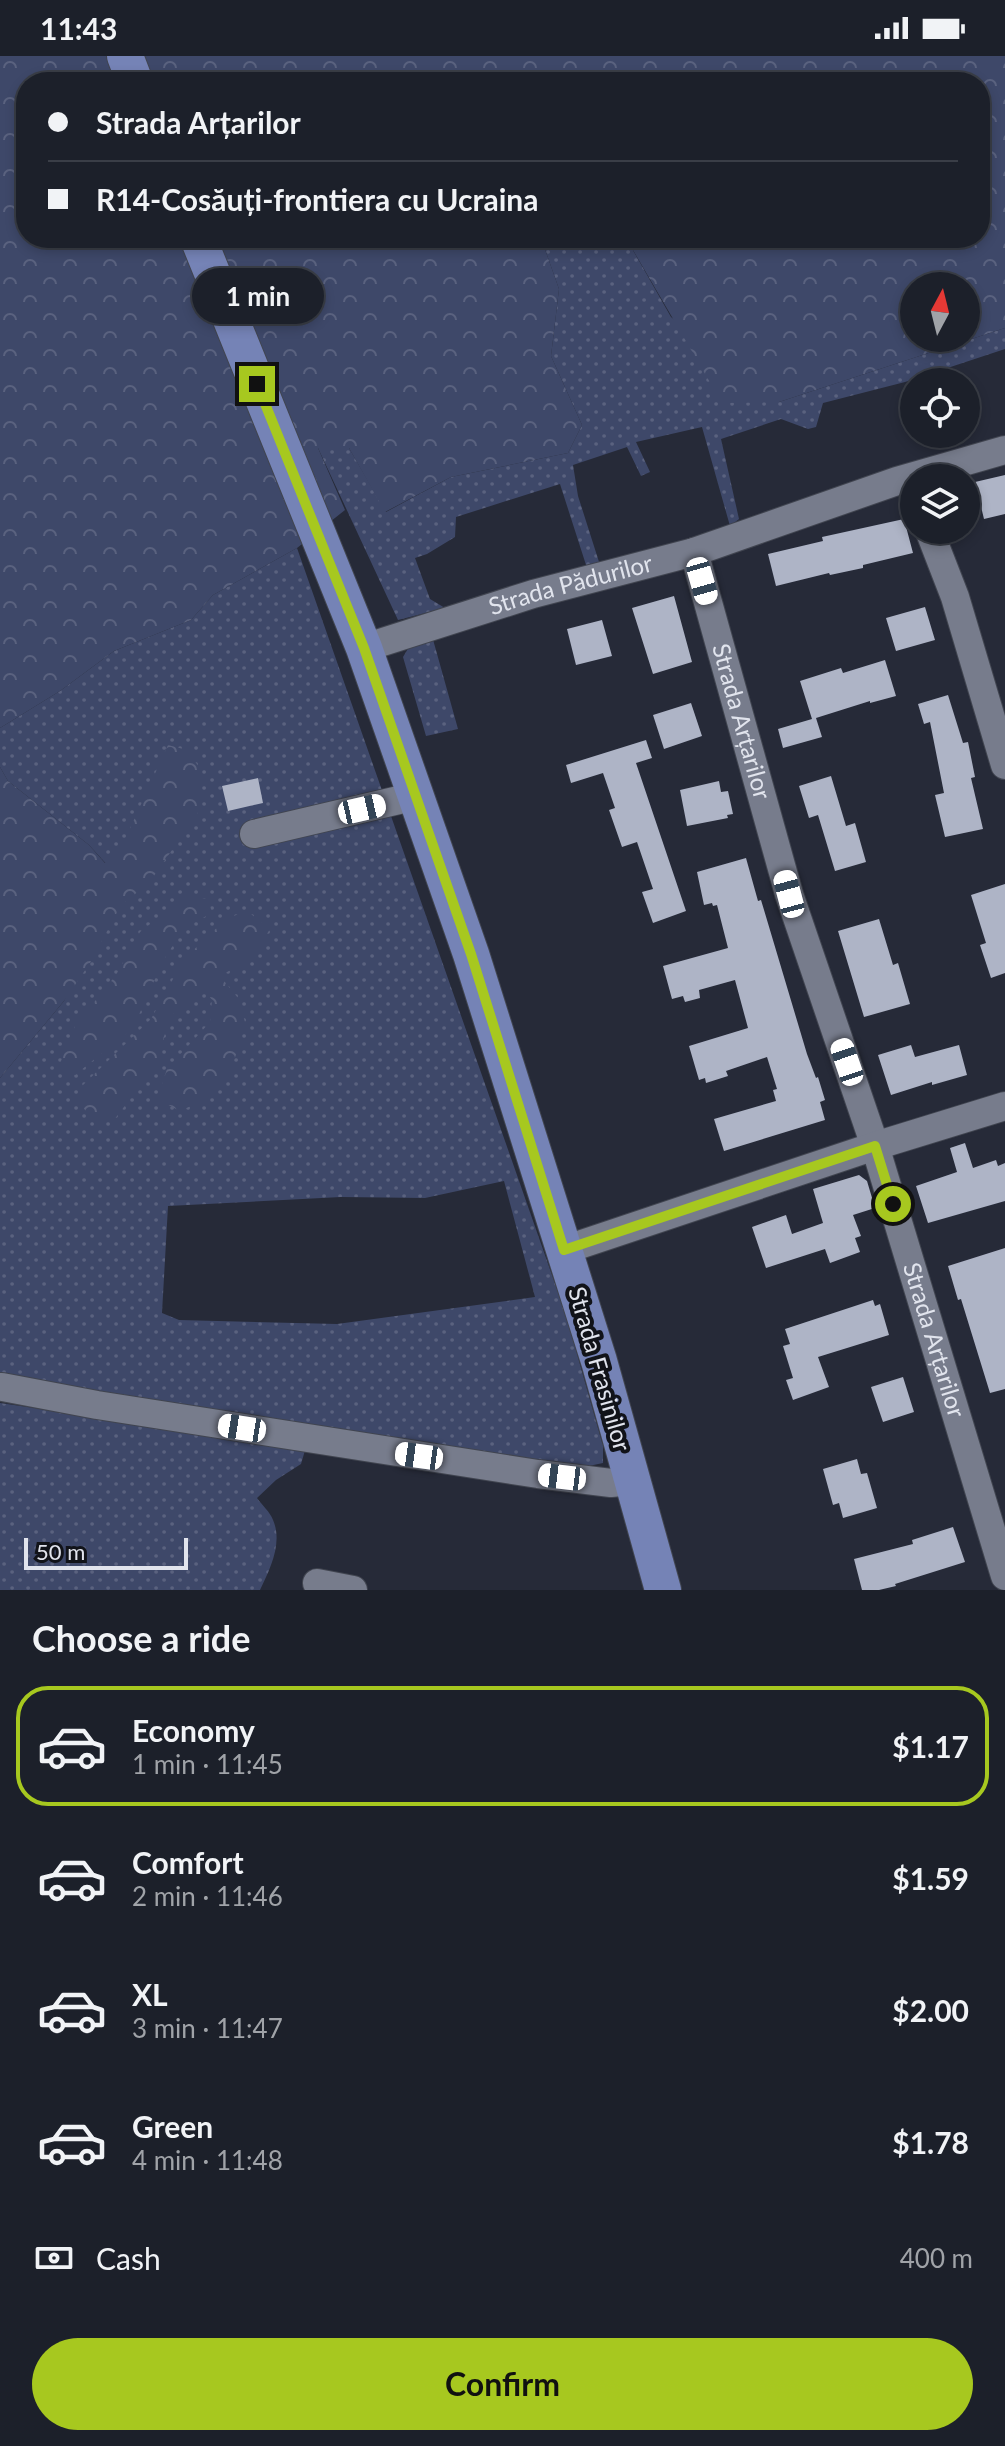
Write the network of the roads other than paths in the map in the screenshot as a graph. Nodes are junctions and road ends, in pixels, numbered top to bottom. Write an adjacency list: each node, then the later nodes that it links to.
1 (202, 248): 7 (main road, Strada Frasinilor)
2 (1005, 450): 3 (street, Strada Pădurilor)
3 (972, 464)
4 (900, 494): 6 (street, Strada Pădurilor)
5 (934, 544): 8 (street)
6 (694, 552): 7 (street, Strada Pădurilor); 13 (street, Strada Arțarilor)
7 (364, 648): 10 (main road, Strada Frasinilor)
8 (995, 694): 9 (street)
9 (1005, 765)
10 (416, 796): 11 (street); 14 (main road, Strada Frasinilor)
11 (254, 834)
12 (1005, 1106): 13 (street)
13 (875, 1146): 14 (street); 17 (street, Strada Arțarilor)
14 (564, 1250): 16 (main road, Strada Frasinilor)
15 (2, 1387): 16 (street)
16 (632, 1481): 20 (main road, Strada Frasinilor)
17 (1005, 1576)
18 (317, 1583): 19 (street)
19 (353, 1590)
20 (663, 1590)

